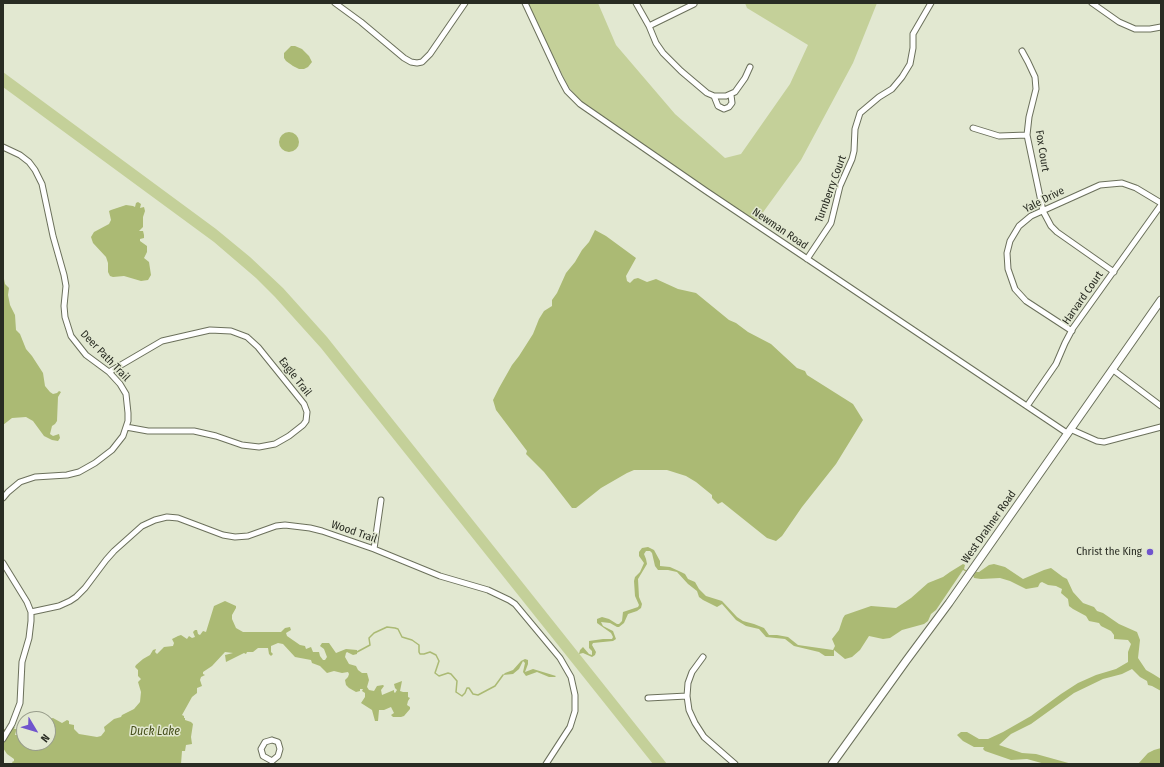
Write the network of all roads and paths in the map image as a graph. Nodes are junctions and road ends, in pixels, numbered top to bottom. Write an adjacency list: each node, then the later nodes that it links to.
1 (335, 3): 2 (street)
2 (465, 3)
3 (525, 3): 19 (street, Newman Road)
4 (636, 3): 8 (street)
5 (930, 3): 19 (street, Turnberry Court)
6 (1092, 3): 9 (street)
7 (694, 4): 8 (street)
8 (649, 26): 13 (street)
9 (1161, 27)
10 (1022, 51): 15 (street, Fox Court)
11 (750, 67): 12 (street)
12 (731, 95): 13 (street); 13 (street)
13 (714, 96)
14 (973, 128): 15 (street)
15 (1027, 135): 18 (street, Fox Court)
16 (3, 147): 24 (street, Deer Path Trail)
17 (1161, 204): 18 (street, Yale Drive); 20 (street, Harvard Court)
18 (1043, 210): 20 (street, Fox Court); 22 (street, Yale Drive)
19 (807, 259): 25 (street, Newman Road)
20 (1114, 272): 22 (street, Harvard Court)
21 (1160, 302): 23 (street, West Drahner Road)
22 (1072, 331): 25 (street, Harvard Court)
23 (1112, 369): 26 (street); 29 (street, West Drahner Road)
24 (109, 372): 27 (street, Deer Path Trail); 27 (street, Eagle Trail)
25 (1027, 406): 29 (street, Newman Road)
26 (1161, 406)
27 (126, 427): 30 (street, Deer Path Trail)
28 (1161, 427): 29 (street, Newman Road)
29 (1068, 431): 41 (street, West Drahner Road)
30 (3, 498)
31 (381, 500): 32 (street)
32 (374, 549): 34 (street, Wood Trail); 39 (street, Wood Trail)
33 (3, 563): 34 (street)
34 (31, 612): 38 (street)
35 (704, 657): 36 (street)
36 (687, 696): 37 (street); 40 (street)
37 (648, 698)
38 (3, 739)
39 (546, 764)
40 (735, 764)
41 (832, 764)

